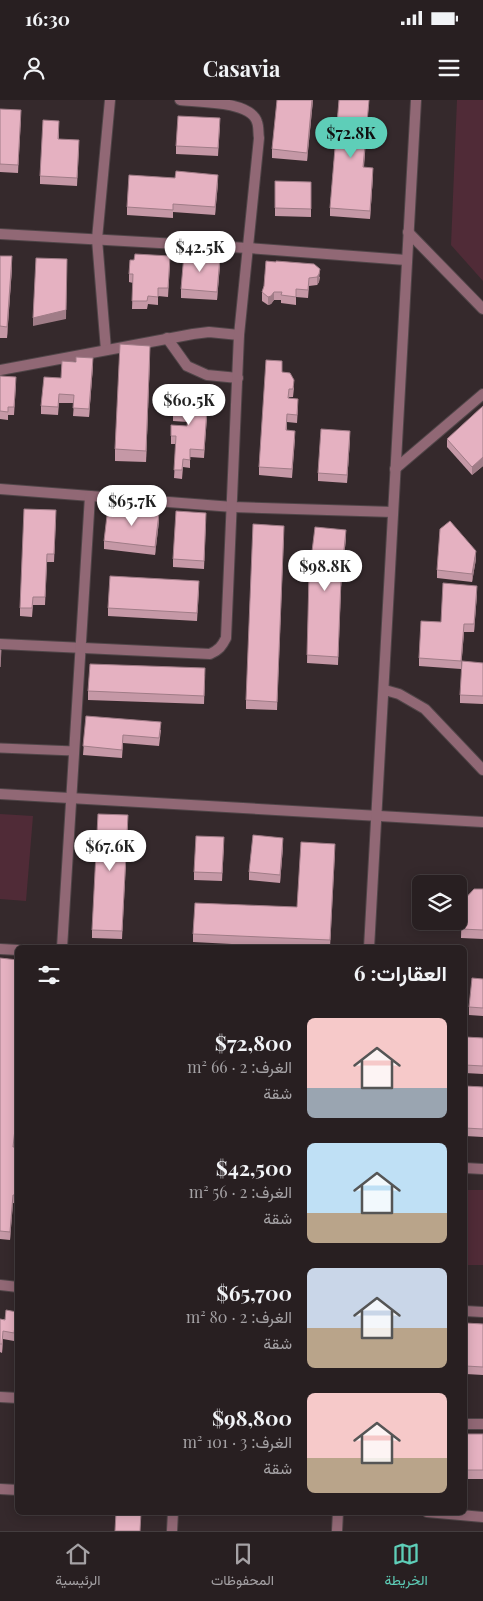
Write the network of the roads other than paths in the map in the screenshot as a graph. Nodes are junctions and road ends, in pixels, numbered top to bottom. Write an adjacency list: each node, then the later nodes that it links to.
1 (110, 100): 6 (street)
2 (180, 100): 7 (street)
3 (416, 100): 4 (street)
4 (408, 232): 8 (street); 9 (street)
5 (0, 234): 6 (street)
6 (97, 239): 7 (street); 12 (street)
7 (248, 248): 8 (street); 10 (street)
8 (406, 260): 16 (street)
9 (483, 309)
10 (239, 335): 11 (street); 14 (street)
11 (167, 338): 12 (street); 14 (street)
12 (106, 350): 13 (street)
13 (0, 370)
14 (238, 378): 19 (street)
15 (483, 394): 16 (street)
16 (395, 469): 20 (street)
17 (0, 489): 18 (street)
18 (90, 496): 19 (street); 22 (street)
19 (233, 507): 20 (street); 22 (street)
20 (393, 512): 23 (street)
21 (0, 644): 22 (street)
22 (81, 648): 25 (street)
23 (385, 690): 26 (street); 29 (street)
24 (0, 748): 25 (lane)
25 (74, 751): 28 (street)
26 (483, 770)
27 (0, 794): 28 (street)
28 (72, 798): 29 (street); 31 (street)
29 (377, 817): 30 (street); 32 (street)
30 (483, 822)
31 (62, 945)
32 (369, 945)
33 (0, 949): 34 (street)
34 (15, 950)
35 (467, 1168): 36 (street)
36 (483, 1169)
37 (0, 1285): 38 (street)
38 (15, 1287)
39 (467, 1311): 40 (street)
40 (483, 1312)
41 (0, 1397): 42 (street)
42 (15, 1398)
43 (467, 1424): 44 (street)
44 (483, 1424)
45 (0, 1489): 46 (street)
46 (15, 1490)
47 (173, 1515): 51 (street)
48 (338, 1515): 52 (street)
49 (461, 1515): 50 (street)
50 (483, 1517)
51 (172, 1531)
52 (337, 1531)

